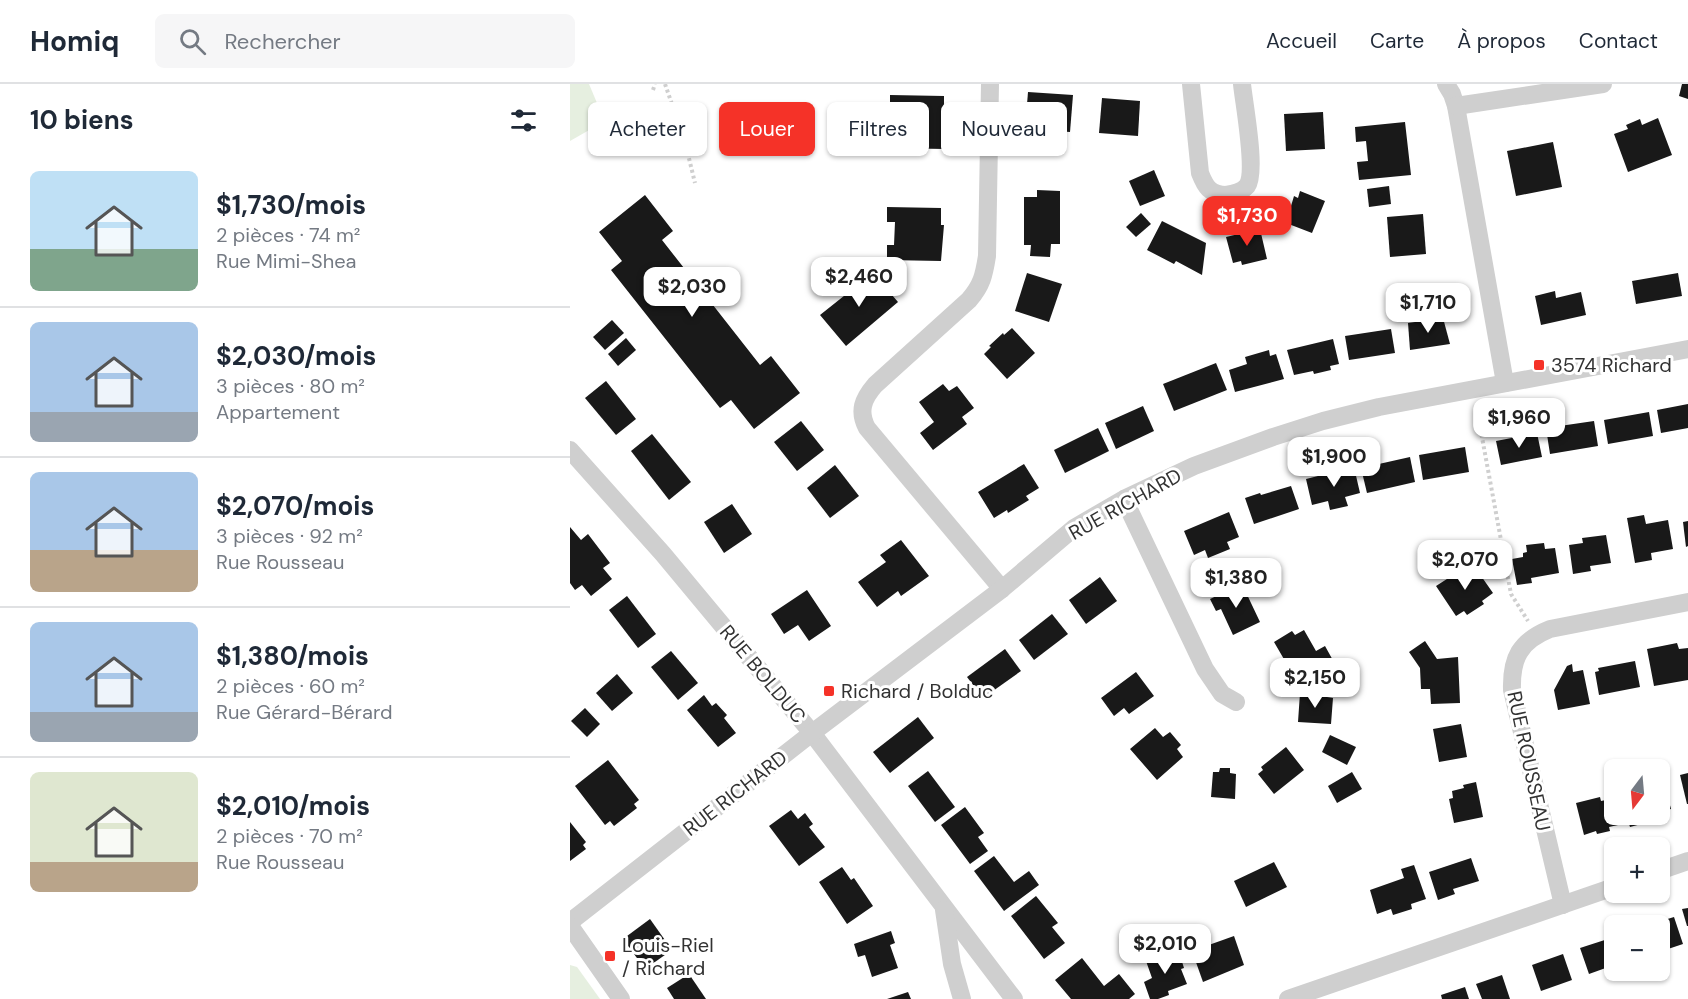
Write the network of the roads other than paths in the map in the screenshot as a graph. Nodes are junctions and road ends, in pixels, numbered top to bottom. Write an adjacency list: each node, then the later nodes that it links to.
1 (990, 84): 11 (street)
2 (1191, 84): 3 (street)
3 (1242, 84)
4 (1446, 84): 6 (street)
5 (1603, 84): 6 (street)
6 (1456, 106): 8 (street)
7 (1688, 349): 8 (street, RUE RICHARD)
8 (1506, 383): 10 (street, RUE RICHARD)
9 (570, 450): 14 (street, RUE BOLDUC)
10 (1124, 499): 11 (street, RUE RICHARD); 13 (street)
11 (1002, 589): 14 (street, RUE RICHARD)
12 (1688, 602): 18 (street, RUE ROUSSEAU)
13 (1236, 702)
14 (812, 733): 19 (street, RUE BOLDUC); 20 (street, RUE RICHARD)
15 (1688, 861): 16 (street)
16 (1670, 867)
17 (1604, 891): 18 (street)
18 (1563, 905): 24 (street)
19 (943, 908): 22 (street, RUE BOLDUC); 23 (street, RUE BOLDUC)
20 (570, 924): 21 (street)
21 (621, 999)
22 (962, 999)
23 (1014, 999)
24 (1288, 999)

